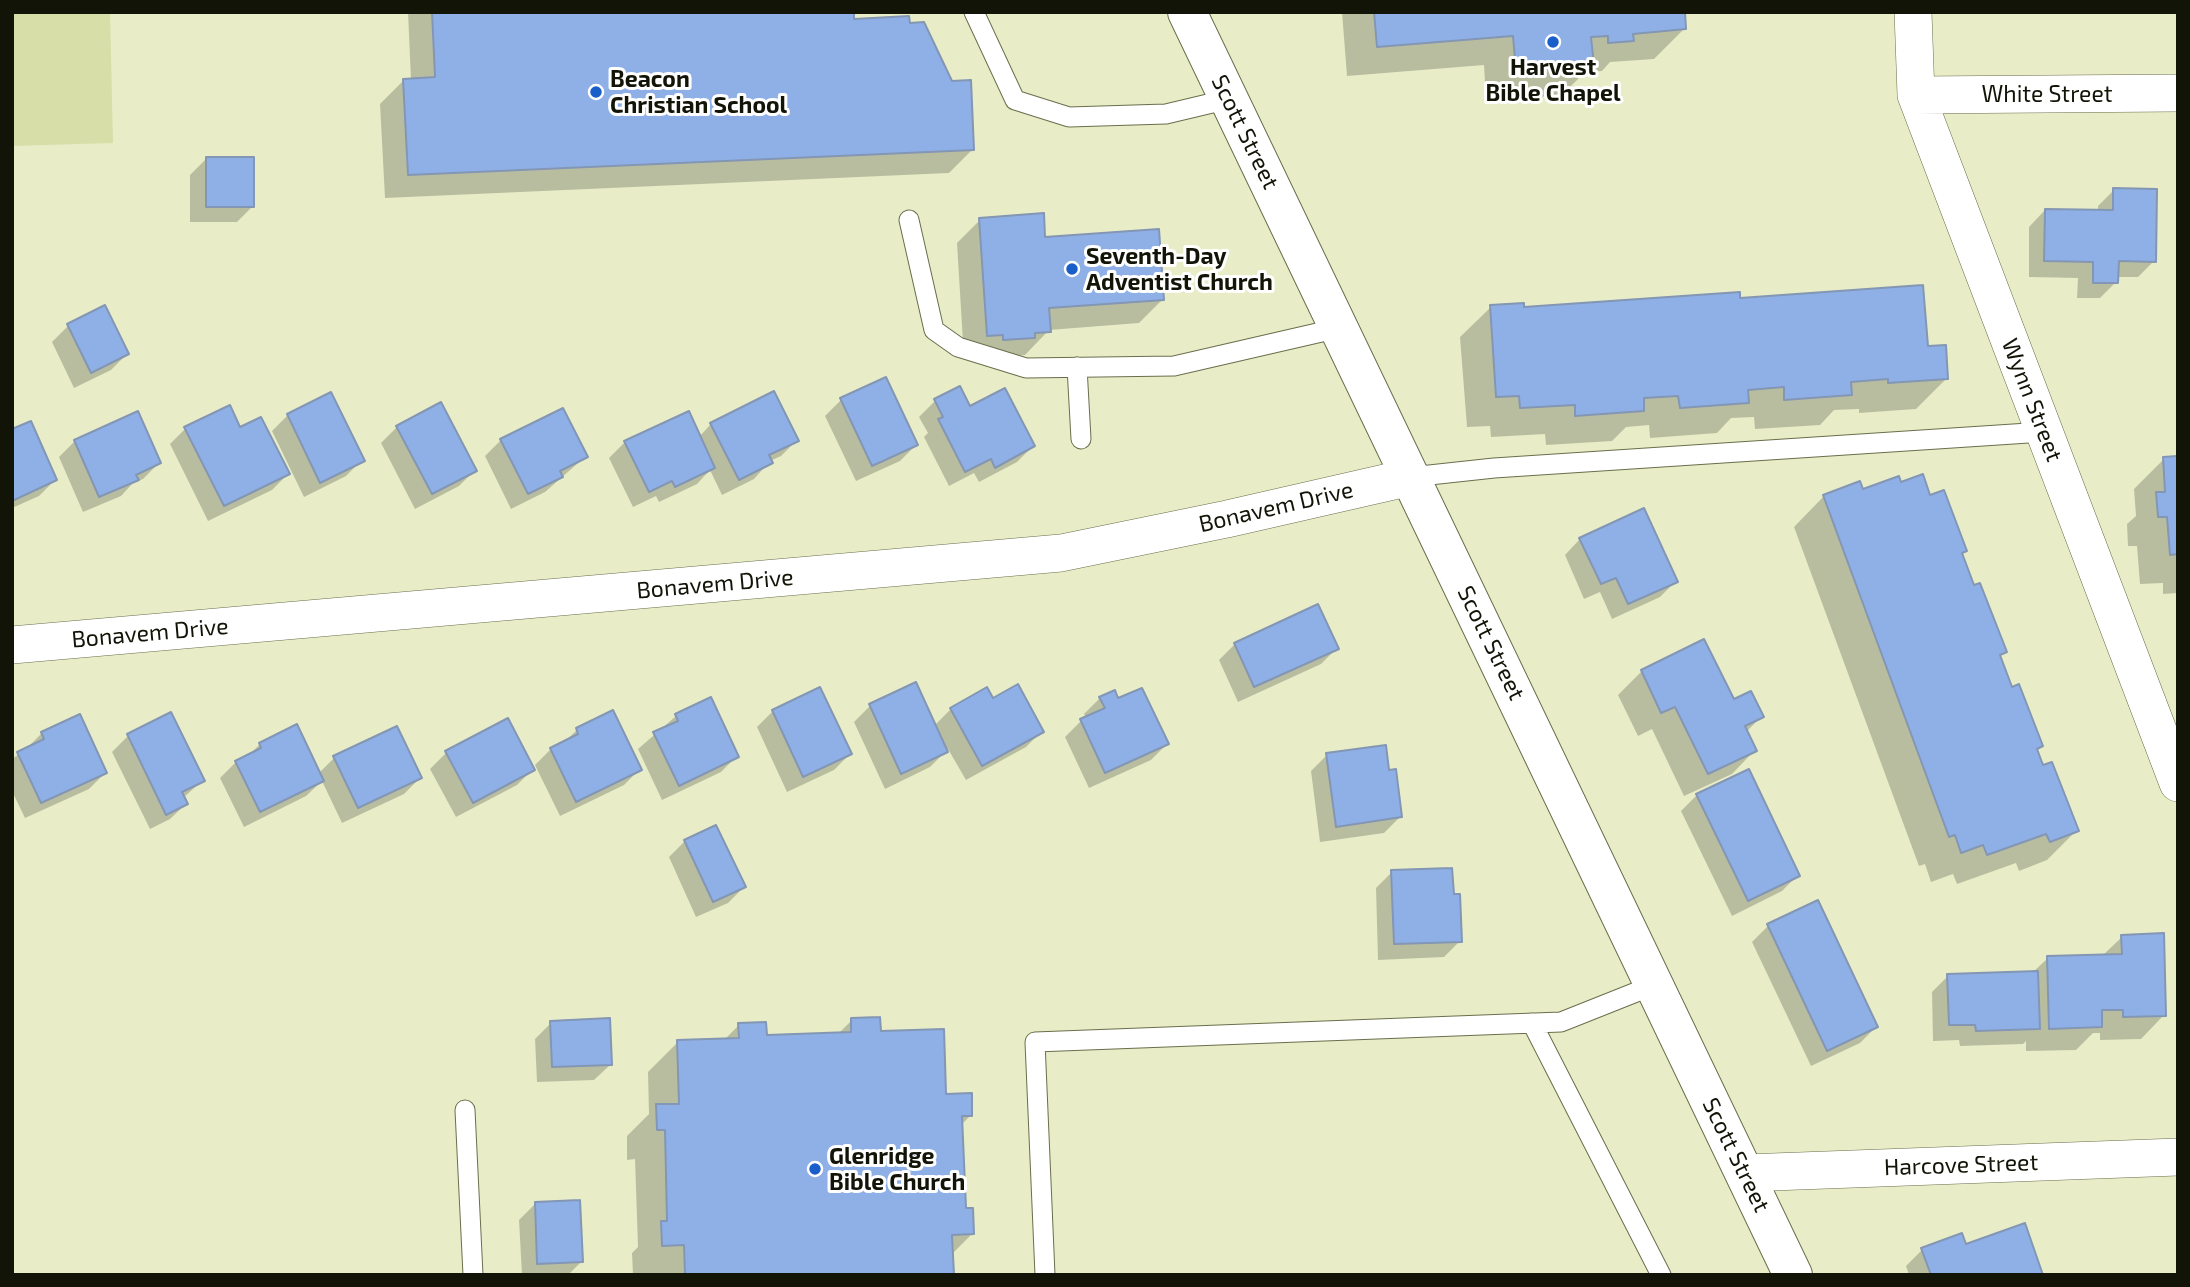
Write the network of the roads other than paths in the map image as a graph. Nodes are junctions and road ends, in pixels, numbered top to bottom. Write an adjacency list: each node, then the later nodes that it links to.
1 (974, 12): 6 (lane)
2 (1188, 12): 6 (main road, Scott Street)
3 (1913, 12): 5 (street, Wynn Street)
4 (2178, 93): 5 (street, White Street)
5 (1916, 94): 10 (street, Wynn Street)
6 (1229, 99): 8 (main road, Scott Street)
7 (909, 220): 9 (lane)
8 (1339, 328): 9 (lane); 12 (main road, Scott Street)
9 (1077, 367): 11 (lane)
10 (2044, 432): 12 (lane); 14 (street, Wynn Street)
11 (1081, 439)
12 (1411, 477): 13 (street, Bonavem Drive); 15 (main road, Scott Street)
13 (12, 645)
14 (2178, 783)
15 (1654, 985): 16 (lane); 19 (main road, Scott Street)
16 (1532, 1023): 22 (lane); 23 (lane)
17 (465, 1110): 21 (lane)
18 (2178, 1157): 19 (street, Harcove Street)
19 (1745, 1173): 20 (main road, Scott Street)
20 (1786, 1272)
21 (473, 1275)
22 (1045, 1275)
23 (1661, 1275)

